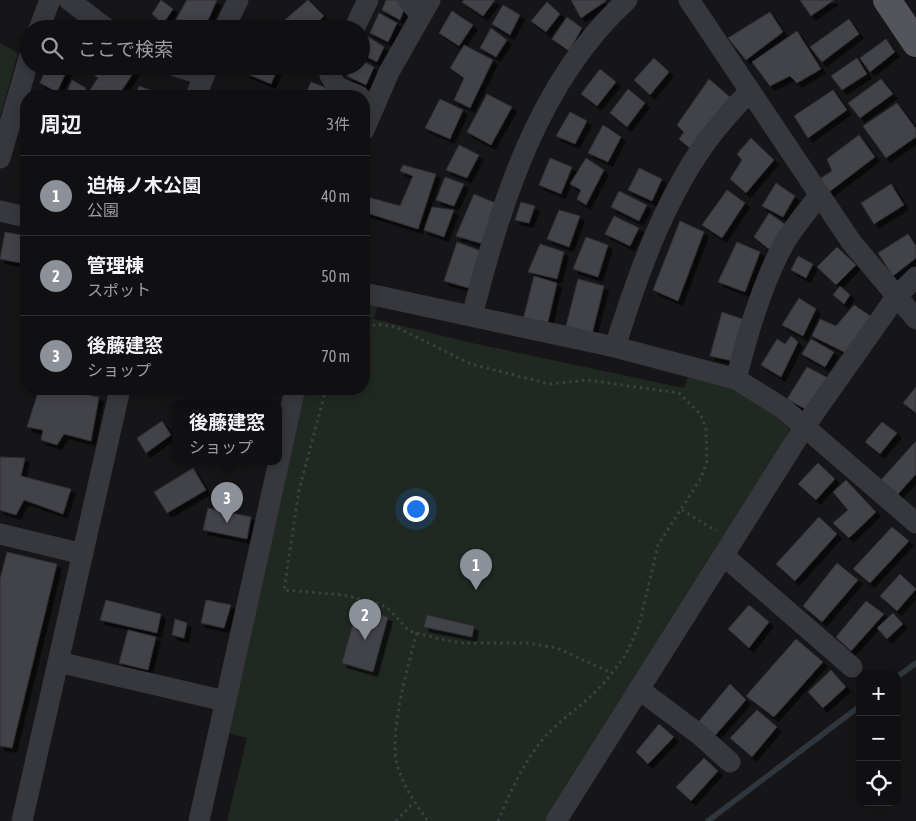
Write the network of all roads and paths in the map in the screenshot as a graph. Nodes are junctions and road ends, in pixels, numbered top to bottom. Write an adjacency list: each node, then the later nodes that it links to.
1 (50, 0): 9 (street)
2 (69, 0): 10 (street)
3 (238, 0): 11 (street)
4 (368, 0): 12 (street)
5 (627, 0): 28 (street)
6 (689, 0): 19 (street)
7 (887, 0): 13 (main road)
8 (419, 5): 20 (street)
9 (42, 20)
10 (95, 20)
11 (228, 20)
12 (358, 20)
13 (916, 43)
14 (24, 75): 21 (street)
15 (204, 75): 17 (street)
16 (330, 75): 18 (street)
17 (198, 90)
18 (344, 90)
19 (749, 92): 22 (street); 31 (street)
20 (370, 94)
21 (0, 158)
22 (819, 196): 27 (street); 32 (street)
23 (0, 211): 24 (street)
24 (20, 215)
25 (916, 277): 27 (street)
26 (370, 294): 28 (street)
27 (896, 297): 29 (street); 36 (street)
28 (472, 316): 31 (street)
29 (916, 320)
30 (370, 328): 39 (path)
31 (615, 347): 32 (street)
32 (736, 379): 36 (street)
33 (119, 395): 43 (street)
34 (294, 395): 37 (street)
35 (324, 395): 45 (path)
36 (805, 426): 40 (street); 44 (street)
37 (282, 447)
38 (278, 465): 50 (street)
39 (682, 510): 42 (path); 48 (path)
40 (916, 522)
41 (0, 534): 43 (street)
42 (720, 534)
43 (83, 554): 46 (street)
44 (724, 556): 47 (street); 49 (street)
45 (418, 633): 48 (path); 52 (path)
46 (58, 662): 50 (street); 53 (street)
47 (852, 667)
48 (612, 674): 57 (path)
49 (640, 690): 51 (street); 58 (street)
50 (225, 701): 54 (street)
51 (730, 762)
52 (414, 802): 55 (path); 56 (path)
53 (22, 821)
54 (199, 821)
55 (396, 821)
56 (428, 821)
57 (498, 821)
58 (556, 821)

